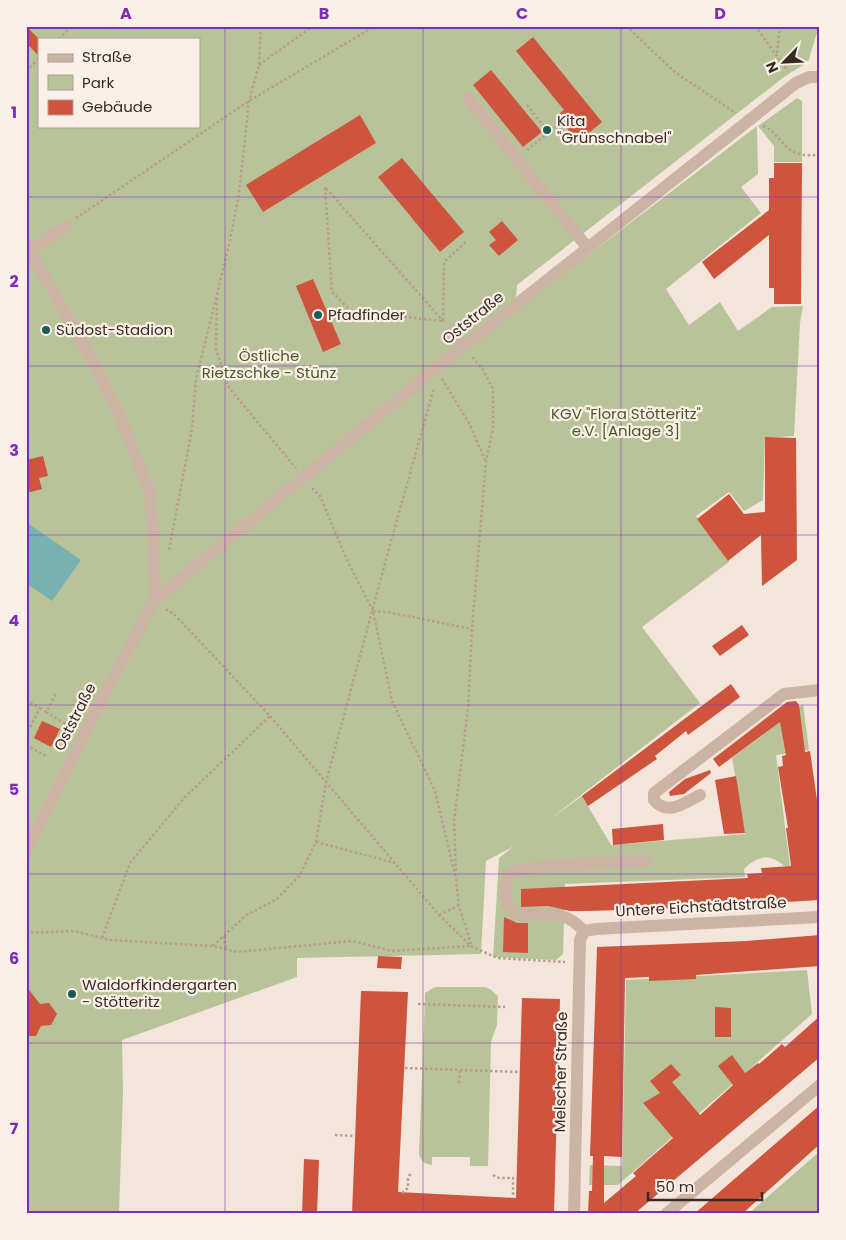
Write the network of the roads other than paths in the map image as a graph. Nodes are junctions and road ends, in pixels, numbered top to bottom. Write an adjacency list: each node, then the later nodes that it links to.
1 (820, 77): 5 (street, Oststraße)
2 (468, 98): 5 (street)
3 (67, 225): 4 (street)
4 (28, 248): 8 (street)
5 (587, 248): 7 (street, Oststraße)
6 (446, 326): 7 (street)
7 (463, 346): 8 (street, Oststraße)
8 (156, 600): 11 (street, Oststraße)
9 (820, 690): 10 (street)
10 (700, 795)
11 (26, 851)
12 (647, 861): 14 (street)
13 (820, 917): 14 (street, Untere Eichstädtstraße)
14 (584, 931): 16 (street, Melscher Straße)
15 (820, 1084): 17 (street)
16 (574, 1214)
17 (666, 1214)

